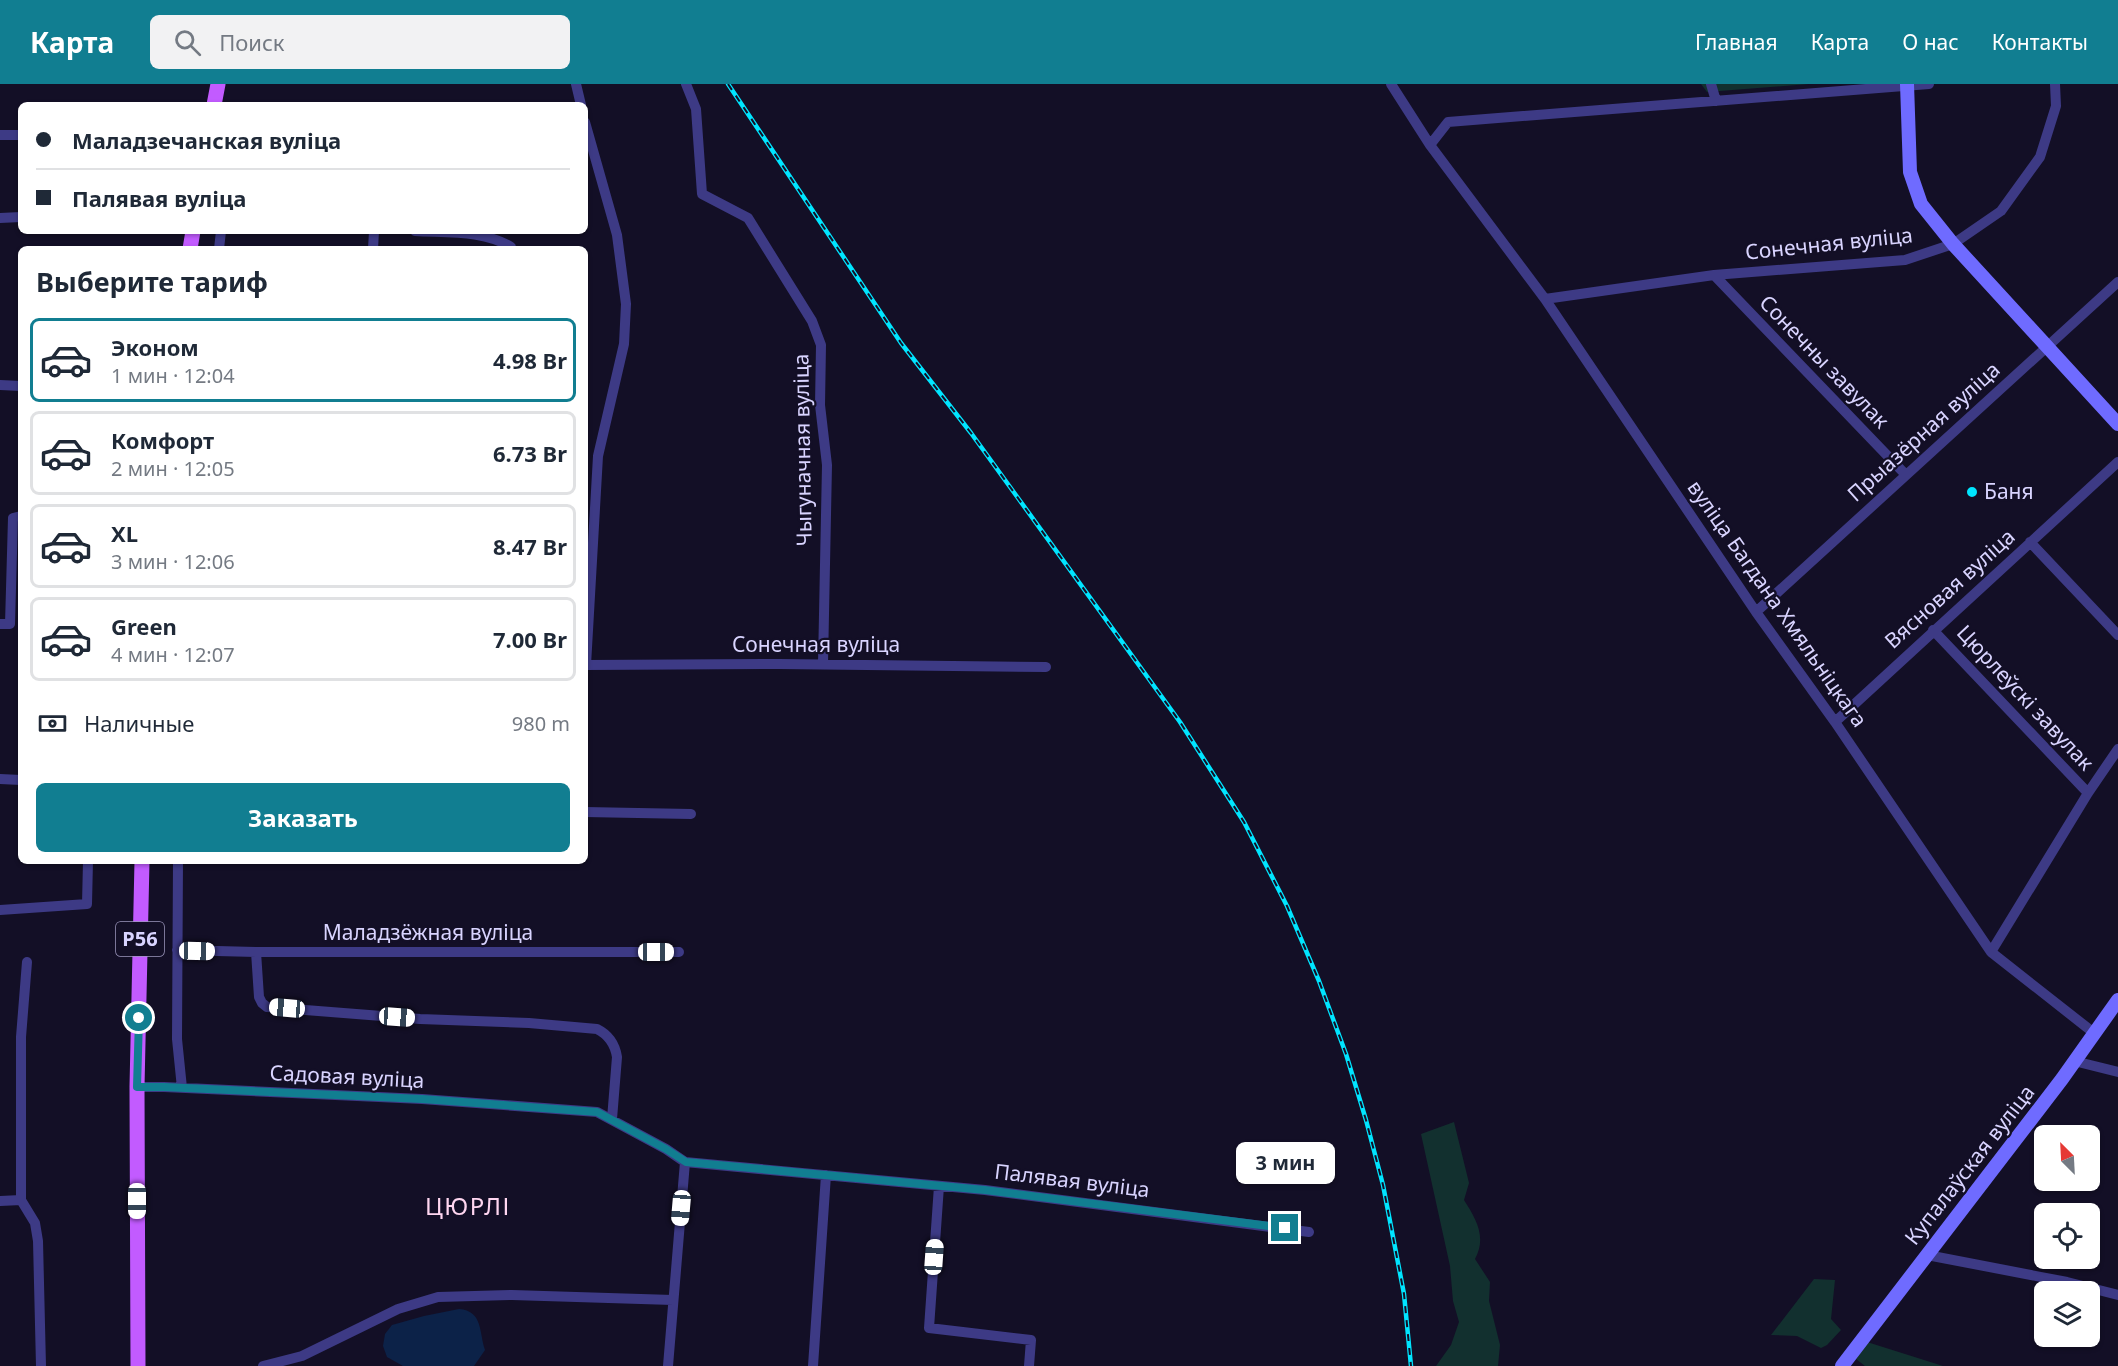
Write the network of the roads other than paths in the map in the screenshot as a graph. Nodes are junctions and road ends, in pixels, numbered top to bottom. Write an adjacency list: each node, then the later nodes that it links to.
1 (218, 84): 10 (main road)
2 (576, 84): 11 (street)
3 (686, 84): 37 (street, Чыгуначная вуліца)
4 (1391, 84): 15 (street, вуліца Багдана Хмяльніцкага)
5 (1711, 84): 9 (street)
6 (1929, 84): 8 (street)
7 (2055, 84): 19 (street, Сонечная вуліца)
8 (1907, 85): 9 (street); 19 (street)
9 (1716, 101): 15 (street)
10 (215, 102)
11 (580, 102)
12 (588, 133): 34 (street)
13 (0, 135): 14 (street)
14 (18, 135)
15 (1430, 145): 23 (street, вуліца Багдана Хмяльніцкага)
16 (18, 217): 17 (street)
17 (0, 218)
18 (460, 234): 20 (street)
19 (1953, 244): 21 (street, Сонечная вуліца); 24 (street)
20 (509, 246)
21 (1714, 275): 23 (street, Сонечная вуліца); 29 (street, Сонечны завулак)
22 (2118, 282): 24 (street, Прыазёрная вуліца)
23 (1545, 299): 32 (street, вуліца Багдана Хмяльніцкага)
24 (2047, 346): 27 (street); 29 (street, Прыазёрная вуліца)
25 (0, 386): 26 (street)
26 (18, 386)
27 (2118, 424)
28 (2118, 462): 31 (street, Вясновая вуліца)
29 (1906, 475): 32 (street, Прыазёрная вуліца)
30 (17, 517): 33 (street)
31 (2030, 542): 35 (street, Вясновая вуліца); 36 (street)
32 (1756, 612): 40 (street, вуліца Багдана Хмяльніцкага)
33 (0, 624)
34 (588, 630)
35 (1933, 630): 40 (street, Вясновая вуліца); 44 (street, Цюрлеўскі завулак)
36 (2118, 635)
37 (823, 664): 38 (street, Сонечная вуліца); 39 (street, Сонечная вуліца)
38 (588, 665)
39 (1046, 667)
40 (1835, 722): 54 (street, вуліца Багдана Хмяльніцкага)
41 (2118, 749): 44 (street)
42 (0, 779): 43 (street)
43 (18, 780)
44 (2088, 793): 54 (street)
45 (588, 812): 46 (street)
46 (692, 814)
47 (88, 864): 50 (street)
48 (141, 864): 60 (main road, Р56)
49 (178, 864): 51 (street)
50 (0, 910)
51 (177, 950): 52 (street, Маладзёжная вуліца); 61 (street)
52 (256, 952): 53 (street, Маладзёжная вуліца); 62 (street)
53 (679, 952)
54 (1990, 952): 57 (street, вуліца Багдана Хмяльніцкага)
55 (27, 962): 66 (street)
56 (2118, 1000): 57 (street, Купалаўская вуліца)
57 (2094, 1033): 58 (street, Купалаўская вуліца)
58 (2074, 1061): 59 (street); 69 (street, Купалаўская вуліца)
59 (2118, 1072)
60 (137, 1087): 61 (street, Садовая вуліца); 73 (main road, Р56)
61 (182, 1088): 62 (street, Садовая вуліца)
62 (612, 1119): 63 (street, Садовая вуліца)
63 (686, 1162): 64 (street, Палявая вуліца); 71 (street)
64 (826, 1175): 65 (street, Палявая вуліца); 76 (street)
65 (939, 1186): 68 (street, Палявая вуліца); 77 (street)
66 (21, 1200): 67 (street); 72 (street)
67 (0, 1201)
68 (1309, 1232)
69 (1927, 1255): 70 (street); 78 (street, Купалаўская вуліца)
70 (2118, 1295)
71 (673, 1300): 74 (street); 75 (street)
72 (41, 1366)
73 (138, 1366)
74 (263, 1366)
75 (668, 1366)
76 (813, 1366)
77 (1029, 1366)
78 (1842, 1366)

